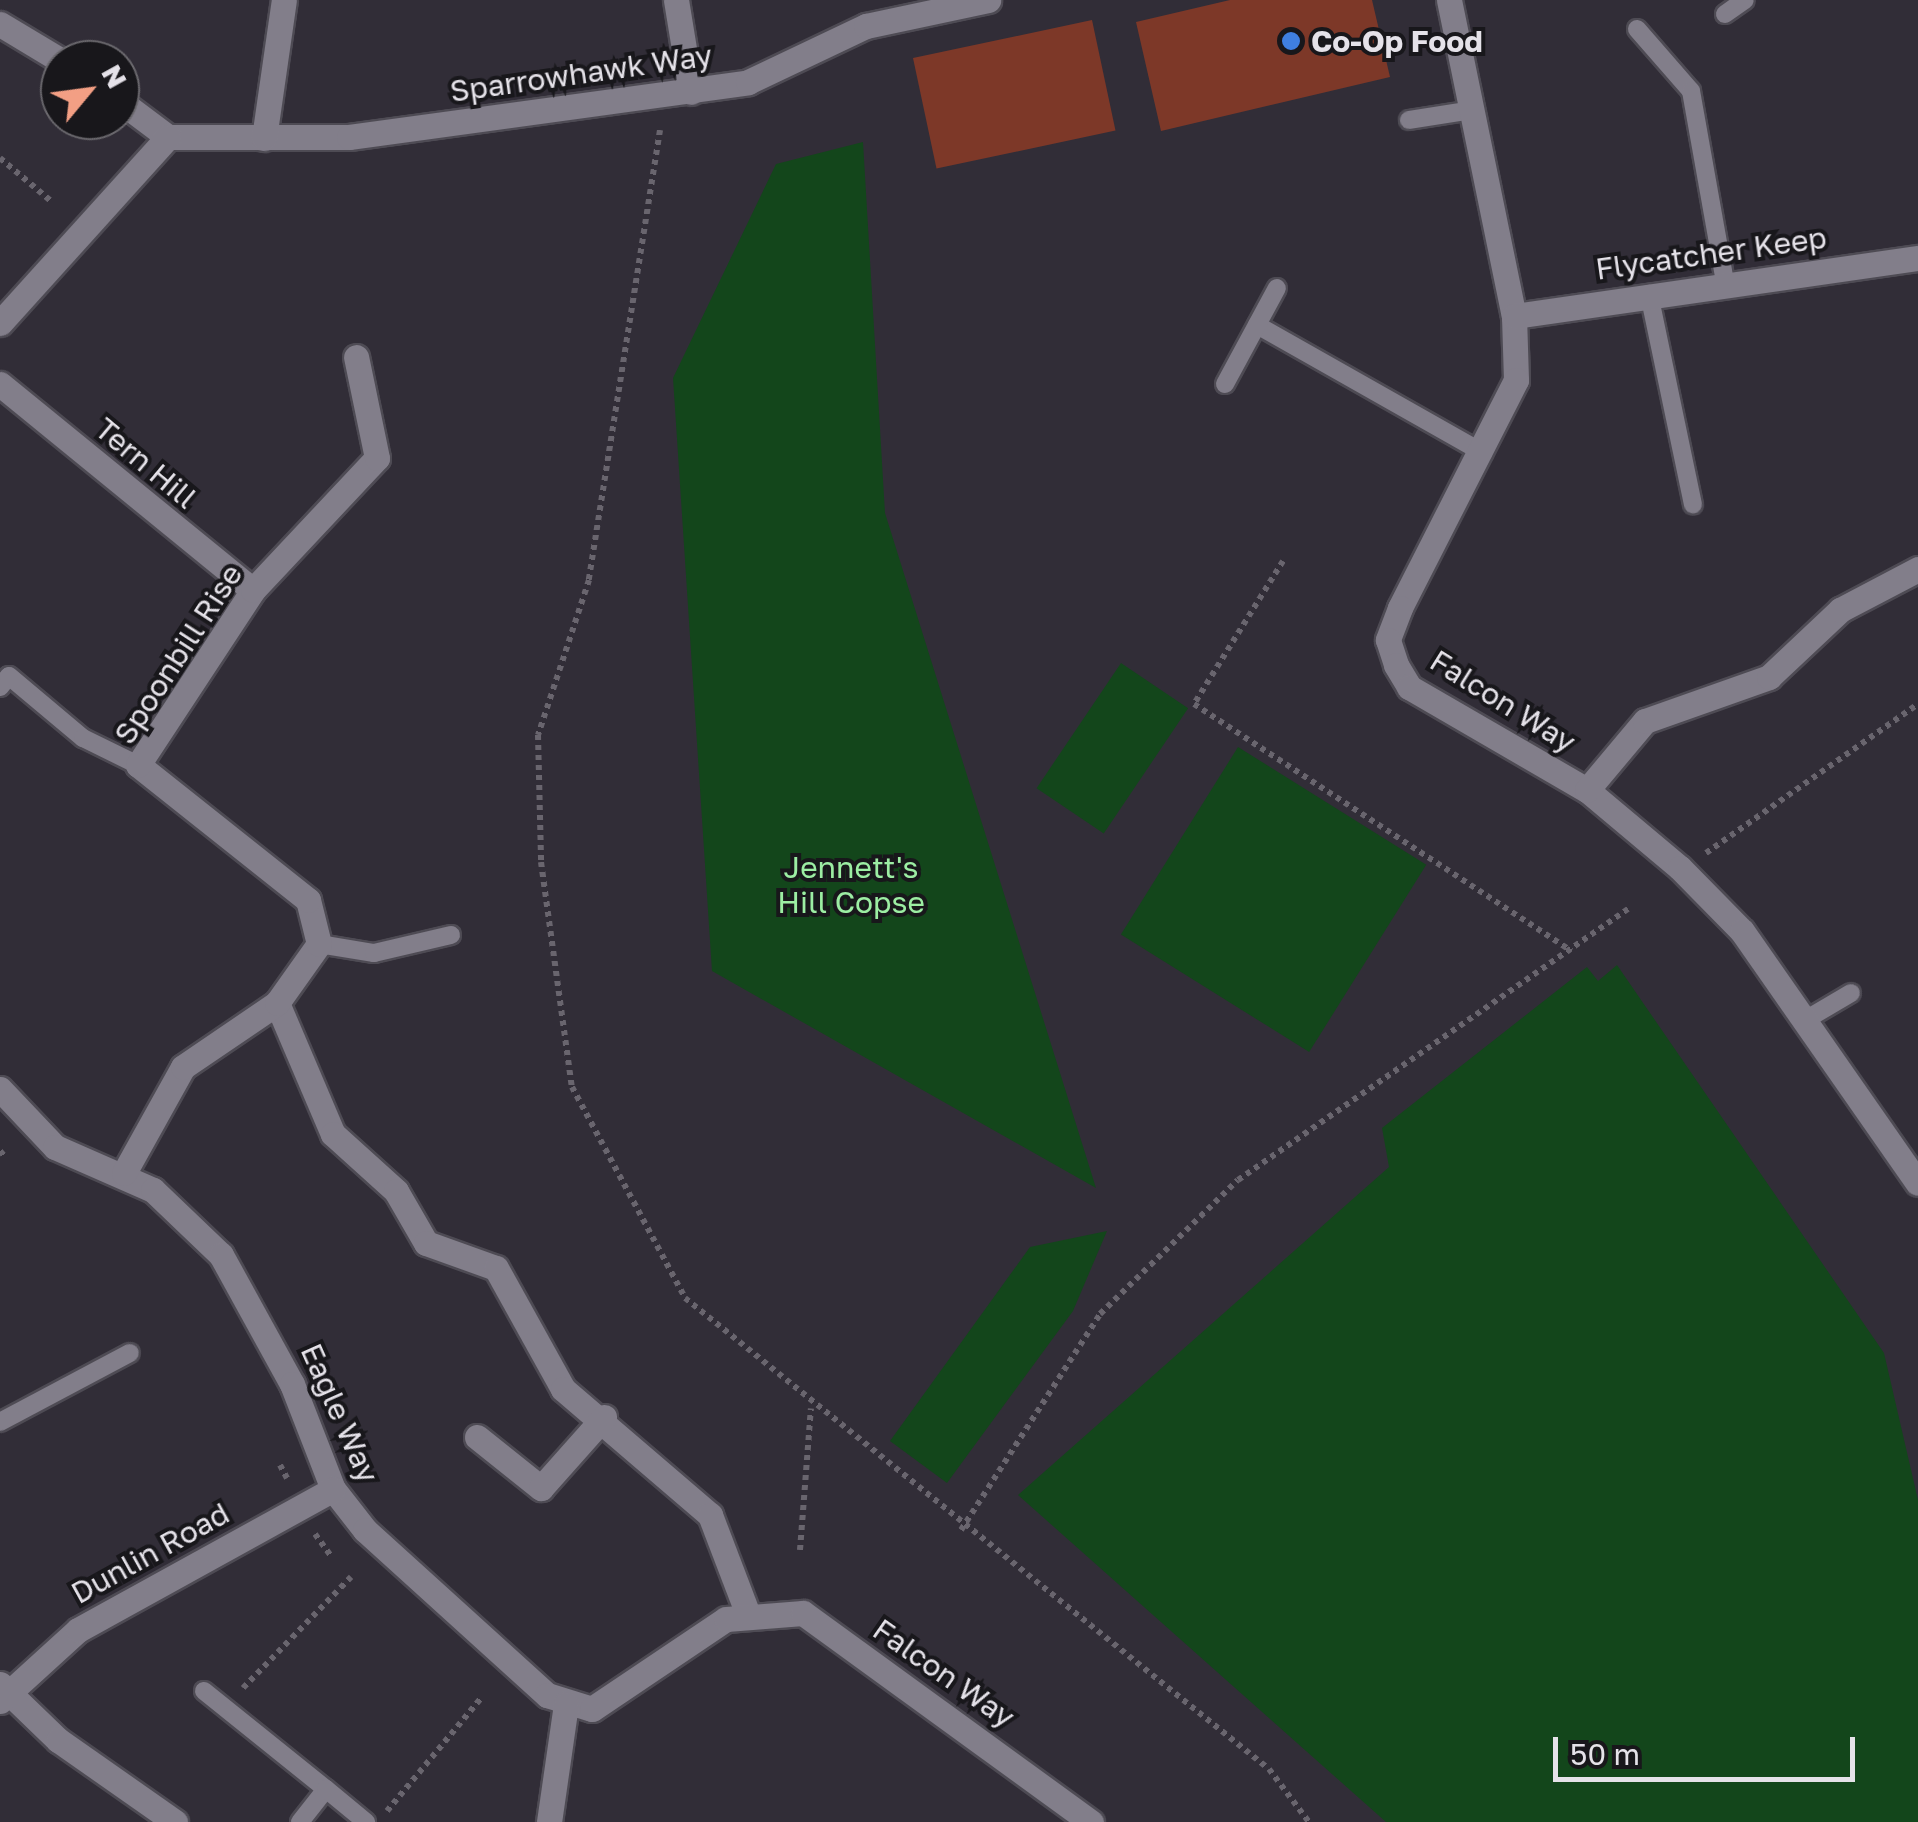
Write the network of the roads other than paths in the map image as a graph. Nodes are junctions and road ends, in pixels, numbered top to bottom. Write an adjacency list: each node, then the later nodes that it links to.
1 (284, 0): 15 (street)
2 (676, 0): 10 (street)
3 (988, 0): 10 (street, Sparrowhawk Way)
4 (1449, 0): 11 (street, Falcon Way)
5 (1745, 0): 6 (lane)
6 (1725, 14)
7 (0, 24): 9 (street)
8 (1637, 30): 17 (lane)
9 (40, 48)
10 (690, 92): 15 (street, Sparrowhawk Way)
11 (1472, 110): 13 (lane); 20 (street, Falcon Way)
12 (140, 116): 14 (street)
13 (1409, 120)
14 (168, 137): 15 (street, Sparrowhawk Way); 21 (street)
15 (264, 138)
16 (1918, 258): 17 (street, Flycatcher Keep)
17 (1726, 282): 19 (street, Flycatcher Keep)
18 (1277, 288): 22 (lane)
19 (1648, 294): 20 (street, Flycatcher Keep); 27 (lane)
20 (1514, 316): 26 (street, Falcon Way)
21 (0, 323)
22 (1257, 325): 25 (lane); 26 (lane)
23 (356, 356): 29 (street, Spoonbill Rise)
24 (0, 384): 29 (street, Tern Hill)
25 (1225, 384)
26 (1483, 453): 32 (street, Falcon Way)
27 (1693, 504)
28 (1918, 569): 32 (street)
29 (253, 590): 31 (street, Spoonbill Rise)
30 (0, 687): 31 (lane)
31 (138, 765): 34 (street, Spoonbill Rise)
32 (1587, 790): 37 (street, Falcon Way)
33 (451, 936): 34 (lane)
34 (319, 944): 36 (street)
35 (1851, 993): 37 (lane)
36 (276, 1003): 41 (street); 44 (street)
37 (1808, 1019): 40 (street, Falcon Way)
38 (0, 1090): 39 (street, Eagle Way)
39 (9, 1120): 41 (street, Eagle Way)
40 (1910, 1151): 42 (street, Falcon Way)
41 (124, 1173): 47 (street, Eagle Way)
42 (1918, 1183)
43 (130, 1353): 45 (lane)
44 (604, 1417): 46 (street); 48 (street)
45 (0, 1422)
46 (477, 1436)
47 (333, 1489): 49 (street, Dunlin Road); 51 (street, Eagle Way)
48 (747, 1612): 51 (street); 57 (street, Falcon Way)
49 (3, 1691): 53 (street)
50 (204, 1691): 52 (lane)
51 (566, 1704): 56 (street)
52 (326, 1789): 54 (lane); 55 (lane)
53 (175, 1822)
54 (300, 1822)
55 (368, 1822)
56 (549, 1822)
57 (1091, 1822)

